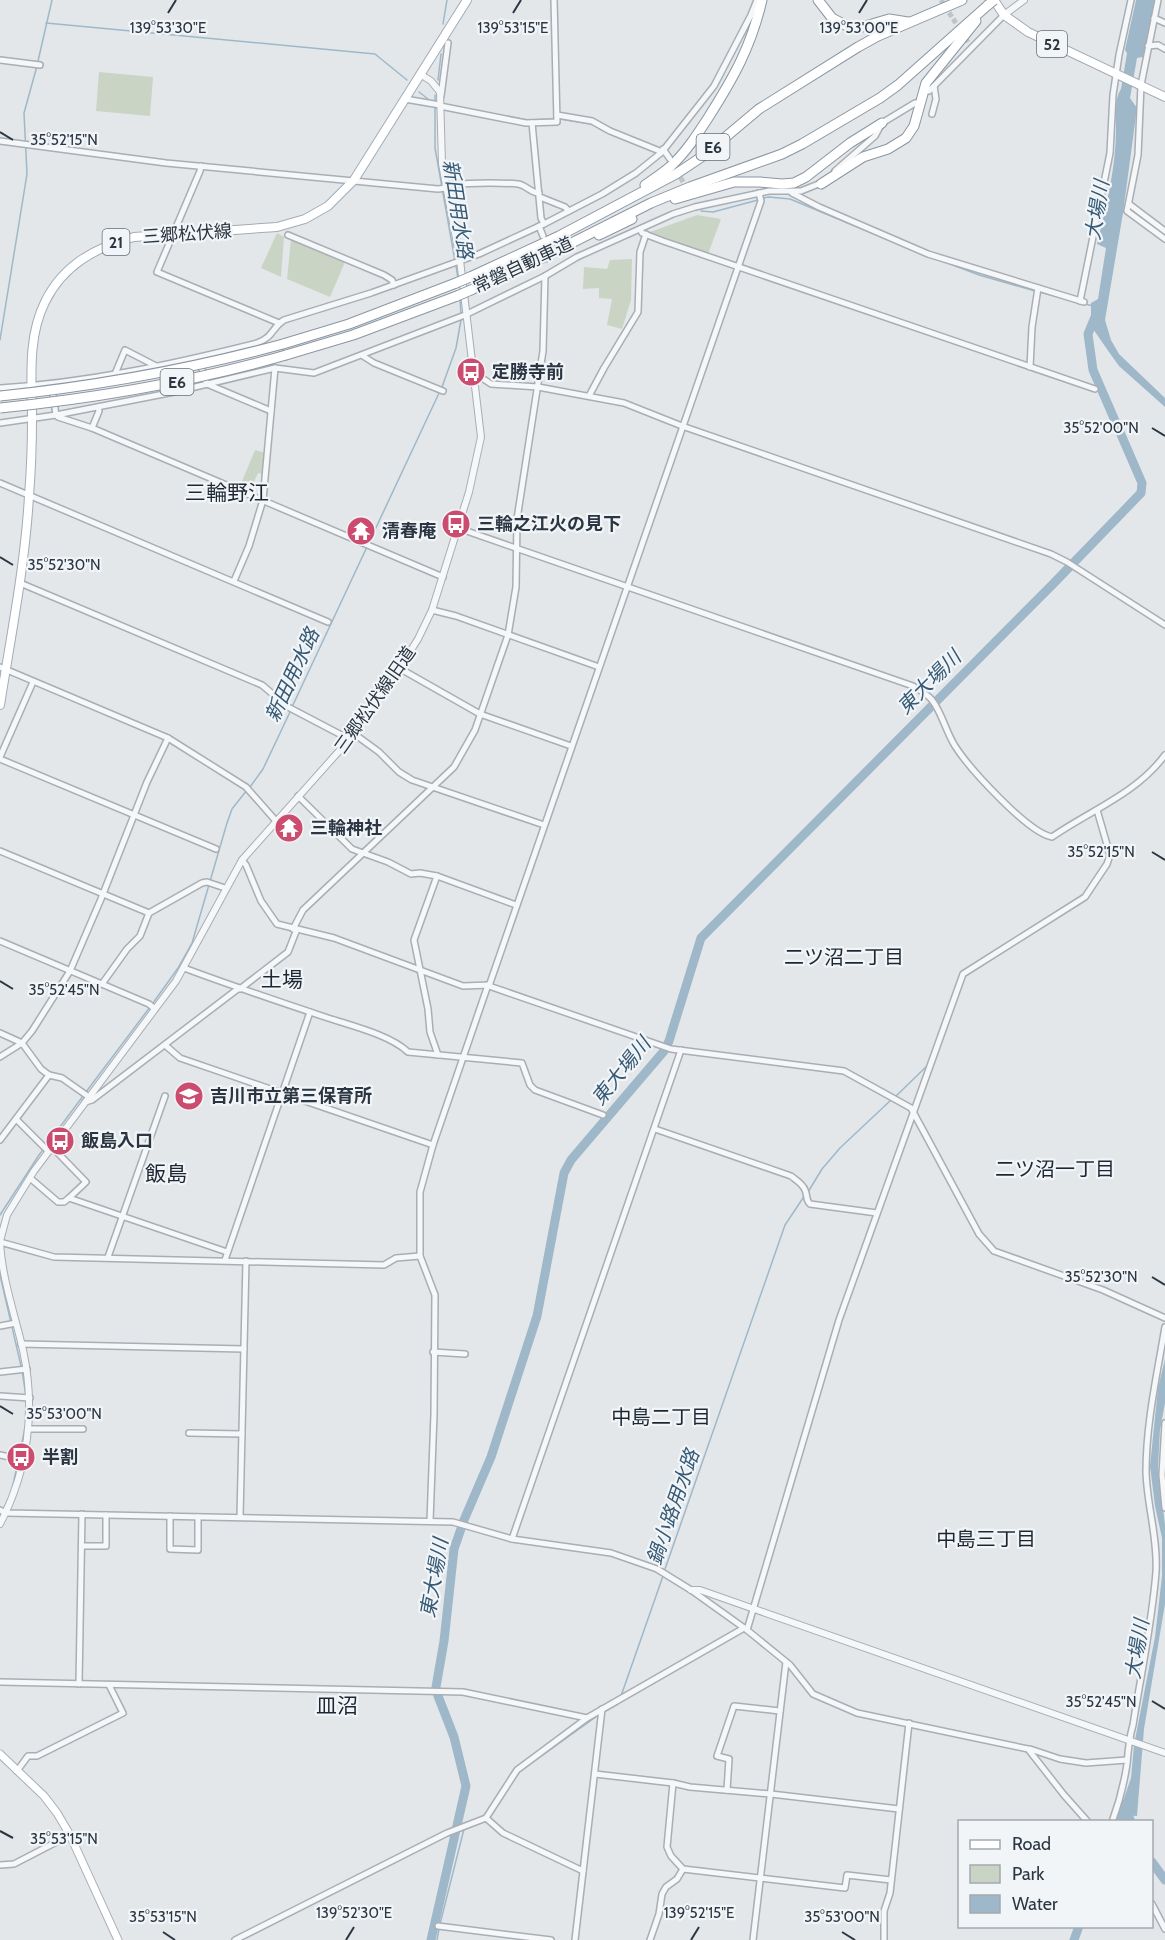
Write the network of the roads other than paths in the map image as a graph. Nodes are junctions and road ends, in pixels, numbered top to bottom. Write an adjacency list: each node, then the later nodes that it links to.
1 (467, 0): 22 (main road, 三郷松伏線 / 21)
2 (554, 0): 32 (street)
3 (756, 0): 36 (street)
4 (762, 0): 49 (highway)
5 (818, 0): 13 (highway)
6 (962, 0): 13 (highway, 常磐自動車道 / E6)
7 (1024, 0): 11 (street)
8 (1131, 0): 23 (street)
9 (1158, 0): 12 (street)
10 (991, 3): 11 (main road, 52); 40 (highway); 58 (highway, 常磐自動車道 / E6)
11 (1004, 15): 17 (street); 23 (main road, 52)
12 (1154, 18): 14 (street); 18 (street)
13 (910, 22): 49 (highway, 常磐自動車道 / E6)
14 (1165, 23)
15 (968, 42): 17 (street)
16 (448, 43): 29 (street)
17 (974, 46): 25 (street)
18 (1148, 46): 19 (street); 24 (street)
19 (1165, 49)
20 (0, 60): 21 (street)
21 (40, 64)
22 (420, 74): 28 (main road, 三郷松伏線 / 21); 29 (street)
23 (1118, 74): 24 (main road, 52); 63 (street)
24 (1139, 84): 27 (main road, 52); 46 (street)
25 (934, 86): 26 (street); 31 (street)
26 (929, 91)
27 (1165, 97)
28 (405, 99): 29 (street); 39 (main road, 三郷松伏線 / 21)
29 (440, 103): 33 (street); 41 (street, 三郷松伏線旧道)
30 (915, 103): 34 (street)
31 (932, 114)
32 (557, 116): 33 (street); 36 (street)
33 (532, 123): 44 (street)
34 (882, 123): 40 (street); 58 (highway)
35 (0, 141): 38 (street)
36 (663, 151): 37 (street); 48 (street)
37 (670, 159)
38 (201, 166): 39 (street); 53 (street)
39 (354, 180): 41 (street); 53 (main road, 三郷松伏線 / 21)
40 (821, 184): 43 (street)
41 (445, 187): 44 (street); 59 (street, 三郷松伏線旧道)
42 (759, 193): 43 (street); 47 (street); 60 (street)
43 (792, 193): 63 (street)
44 (539, 195): 48 (street); 50 (street)
45 (692, 197): 47 (street)
46 (1129, 204): 52 (street); 57 (street)
47 (695, 207): 51 (street)
48 (569, 211): 50 (street)
49 (606, 212): 81 (highway, 常磐自動車道 / E6, bridge)
50 (541, 225): 56 (street); 59 (street)
51 (640, 229): 54 (street); 61 (street)
52 (1165, 231)
53 (174, 234): 65 (street); 76 (main road, 三郷松伏線 / 21)
54 (646, 234): 60 (street); 82 (street)
55 (288, 235): 62 (street)
56 (543, 236)
57 (1165, 239)
58 (563, 247): 85 (highway, 常磐自動車道 / E6, bridge)
59 (456, 262): 62 (street); 64 (street, 三郷松伏線旧道)
60 (737, 267): 70 (street); 90 (street)
61 (546, 271): 64 (street); 77 (street)
62 (394, 285): 65 (street)
63 (1037, 291): 70 (street)
64 (463, 316): 67 (street); 73 (street, 三郷松伏線旧道)
65 (279, 323): 66 (street)
66 (263, 341): 68 (street); 71 (street)
67 (363, 356): 71 (street); 80 (street)
68 (198, 357): 69 (street); 75 (street)
69 (156, 366): 72 (street); 72 (street)
70 (1030, 367): 79 (street)
71 (272, 368): 75 (street); 86 (street)
72 (112, 375): 74 (street); 83 (street)
73 (474, 376): 77 (street); 95 (street, 三郷松伏線旧道)
74 (52, 384): 76 (street); 87 (street)
75 (207, 384): 83 (street); 86 (street)
76 (31, 386): 78 (street); 88 (main road, 三郷松伏線 / 21)
77 (538, 387): 82 (street); 96 (street)
78 (0, 388)
79 (1095, 389)
80 (440, 390)
81 (0, 396)
82 (589, 396): 90 (street)
83 (113, 404): 84 (street)
84 (98, 407): 87 (street); 91 (street)
85 (0, 408)
86 (271, 411): 94 (street)
87 (56, 415): 88 (street); 91 (street)
88 (32, 418): 89 (street); 93 (main road, 三郷松伏線 / 21)
89 (0, 423)
90 (682, 426): 100 (street); 103 (street)
91 (92, 428): 94 (street)
92 (0, 483): 93 (street)
93 (29, 496): 98 (street); 99 (main road, 三郷松伏線 / 21)
94 (263, 500): 97 (street); 98 (street)
95 (458, 528): 96 (street); 97 (street, 三郷松伏線旧道)
96 (516, 548): 100 (street); 104 (street)
97 (443, 577): 101 (street, 三郷松伏線旧道)
98 (234, 581): 102 (street)
99 (20, 583): 107 (main road, 三郷松伏線 / 21); 111 (street)
100 (627, 586): 105 (street); 118 (street)
101 (432, 610): 104 (street); 106 (street, 三郷松伏線旧道)
102 (328, 622)
103 (1165, 625)
104 (508, 635): 105 (street); 110 (street)
105 (599, 667): 113 (street)
106 (399, 668): 110 (street); 111 (street, 三郷松伏線旧道)
107 (3, 669): 108 (street); 109 (main road, 三郷松伏線 / 21)
108 (33, 682): 112 (street); 115 (street)
109 (0, 705)
110 (480, 714): 113 (street); 116 (street)
111 (351, 736): 116 (street); 117 (street, 三郷松伏線旧道)
112 (168, 738): 119 (street); 120 (street)
113 (571, 746): 121 (street)
114 (1165, 755): 118 (street)
115 (0, 758): 119 (street)
116 (432, 787): 121 (street); 124 (street)
117 (298, 796): 120 (street, 三郷松伏線旧道); 124 (street)
118 (1097, 810): 152 (street)
119 (135, 815): 122 (street); 128 (street)
120 (276, 821): 125 (street, 三郷松伏線旧道)
121 (544, 825): 129 (street)
122 (216, 849)
123 (0, 851): 128 (street)
124 (363, 854): 126 (street); 131 (street)
125 (242, 861): 127 (street, 三郷松伏線旧道); 131 (street)
126 (438, 876): 129 (street); 134 (street)
127 (225, 888): 130 (street); 133 (street, 三郷松伏線旧道)
128 (103, 894): 130 (street); 135 (street)
129 (516, 905): 137 (street)
130 (149, 913): 136 (street)
131 (295, 929): 134 (street); 138 (street)
132 (0, 941): 135 (street)
133 (184, 968): 138 (street); 139 (street, 三郷松伏線旧道)
134 (420, 968): 137 (street); 145 (street)
135 (70, 971): 136 (street); 142 (street)
136 (102, 984): 139 (street)
137 (489, 985): 144 (street); 147 (street)
138 (240, 988): 140 (street); 143 (street)
139 (152, 1007): 151 (street, 三郷松伏線旧道)
140 (310, 1012): 145 (street); 149 (street)
141 (0, 1033): 142 (street)
142 (22, 1043): 146 (street); 148 (street)
143 (165, 1045): 149 (street); 151 (street)
144 (681, 1050): 152 (street); 155 (street)
145 (438, 1055): 147 (street)
146 (0, 1057)
147 (463, 1058): 153 (street); 157 (street)
148 (49, 1075): 151 (street); 154 (street)
149 (282, 1092): 157 (street); 164 (street)
150 (165, 1096): 162 (street)
151 (85, 1097): 158 (street, 三郷松伏線旧道)
152 (914, 1113): 161 (street); 169 (street)
153 (603, 1115)
154 (16, 1119): 156 (street); 158 (street)
155 (655, 1129): 161 (street); 198 (street)
156 (0, 1140)
157 (433, 1145): 165 (street)
158 (47, 1148): 159 (street, 三郷松伏線旧道); 160 (street)
159 (30, 1178): 160 (street); 163 (street, 三郷松伏線旧道)
160 (69, 1198): 162 (street)
161 (878, 1214): 201 (street)
162 (121, 1215): 164 (street); 166 (street)
163 (0, 1242): 166 (street); 170 (street, 三郷松伏線旧道)
164 (227, 1252): 167 (street)
165 (420, 1256): 168 (street); 175 (street)
166 (108, 1257): 167 (street)
167 (225, 1260): 168 (street)
168 (246, 1261): 174 (street)
169 (1165, 1318)
170 (12, 1323): 171 (street); 173 (street, 三郷松伏線旧道)
171 (0, 1326)
172 (1165, 1327): 211 (street)
173 (19, 1347): 174 (street); 177 (street, 三郷松伏線旧道)
174 (244, 1348): 186 (street)
175 (433, 1352): 176 (street); 196 (street)
176 (465, 1354)
177 (23, 1370): 178 (street); 180 (street, 三郷松伏線旧道)
178 (0, 1372)
179 (0, 1396): 180 (street)
180 (27, 1398): 183 (street, 三郷松伏線旧道)
181 (1165, 1423): 184 (street)
182 (83, 1429): 183 (street)
183 (29, 1430): 188 (street, 三郷松伏線旧道)
184 (1164, 1431): 189 (street)
185 (189, 1433): 186 (street)
186 (242, 1434): 195 (street)
187 (0, 1455): 188 (street)
188 (20, 1459): 190 (street, 三郷松伏線旧道)
189 (1165, 1508)
190 (3, 1512): 191 (street); 197 (street, 三郷松伏線旧道)
191 (82, 1514): 192 (street); 199 (street)
192 (106, 1515): 193 (street); 199 (street)
193 (170, 1516): 194 (street); 194 (street)
194 (198, 1517): 195 (street)
195 (240, 1517): 196 (street)
196 (430, 1521): 198 (street)
197 (0, 1524)
198 (512, 1539): 200 (street)
199 (82, 1546): 205 (street)
200 (691, 1590): 201 (street); 202 (street)
201 (754, 1608): 202 (street); 211 (street)
202 (746, 1629): 203 (street); 207 (street)
203 (786, 1662): 208 (street); 210 (street)
204 (0, 1682): 205 (street)
205 (79, 1684): 206 (street)
206 (109, 1685): 209 (street); 216 (street)
207 (602, 1709): 209 (street); 217 (street)
208 (780, 1711): 219 (street); 220 (street)
209 (587, 1718): 222 (street)
210 (909, 1724): 212 (street); 221 (street)
211 (1130, 1740): 213 (street); 215 (street)
212 (1028, 1749): 215 (street); 223 (street)
213 (1165, 1753)
214 (0, 1754): 216 (main road)
215 (1127, 1760): 224 (street)
216 (17, 1771): 225 (main road)
217 (594, 1774): 218 (street); 228 (street)
218 (673, 1783): 219 (street); 227 (street)
219 (726, 1790): 220 (street)
220 (771, 1794): 221 (street); 229 (street)
221 (899, 1809): 230 (street)
222 (486, 1818): 228 (street); 235 (street)
223 (1087, 1820)
224 (1112, 1820)
225 (70, 1835): 226 (street); 234 (main road)
226 (0, 1865)
227 (683, 1869): 229 (street); 238 (street)
228 (583, 1871): 237 (street)
229 (761, 1879): 230 (street); 239 (street)
230 (891, 1880): 240 (street)
231 (1153, 1906): 233 (street)
232 (438, 1926): 236 (street)
233 (1165, 1929)
234 (118, 1940)
235 (235, 1940)
236 (551, 1940)
237 (575, 1940)
238 (650, 1940)
239 (753, 1940)
240 (884, 1940)

